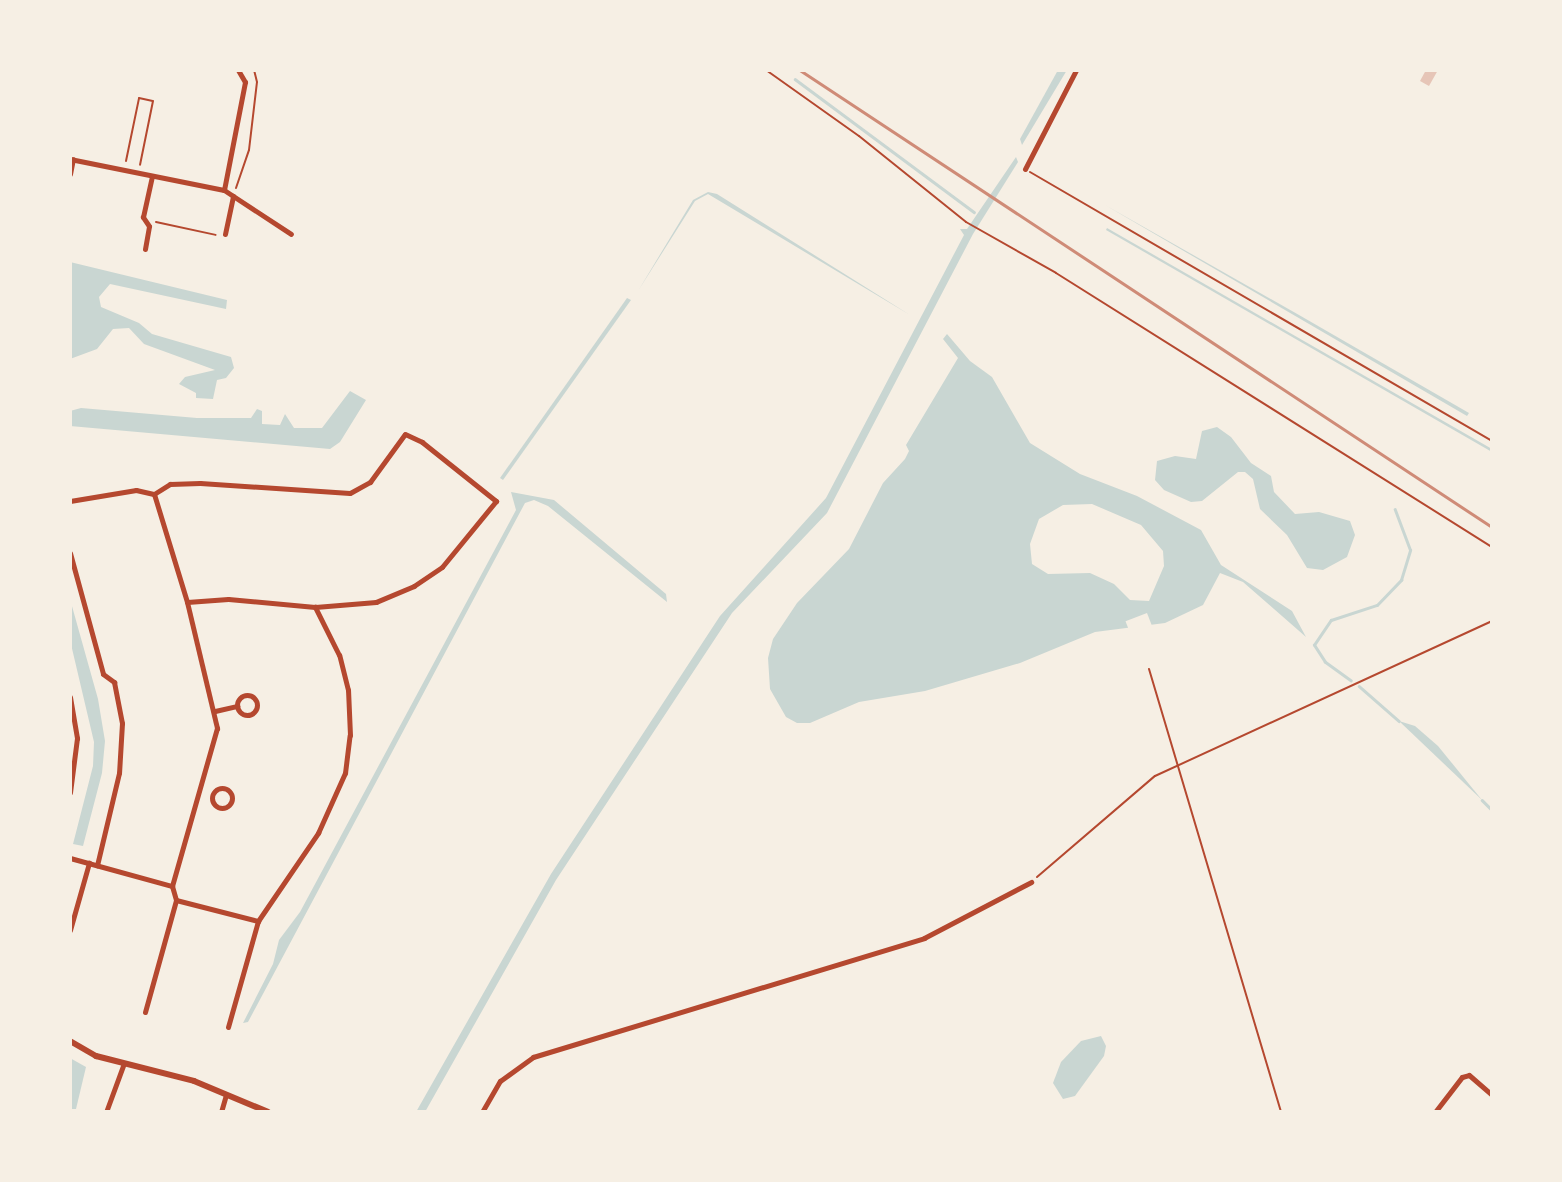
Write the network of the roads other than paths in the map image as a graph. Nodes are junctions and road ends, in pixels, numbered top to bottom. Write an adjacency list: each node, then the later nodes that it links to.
1 (238, 70): 7 (street)
2 (1076, 70): 4 (street)
3 (72, 159): 5 (street); 6 (street)
4 (1025, 169)
5 (70, 174)
6 (152, 176): 7 (street); 11 (street)
7 (224, 190): 8 (street)
8 (233, 196): 9 (street); 10 (street)
9 (291, 233)
10 (225, 234)
11 (145, 249)
12 (154, 494): 13 (street); 15 (street); 16 (street)
13 (70, 501)
14 (70, 553): 25 (street)
15 (187, 602): 16 (street); 19 (street)
16 (315, 607): 29 (street)
17 (70, 697): 21 (street)
18 (237, 706): 19 (street)
19 (215, 711): 20 (street)
20 (199, 792): 22 (street); 27 (street)
21 (70, 793)
22 (211, 795)
23 (70, 858): 24 (street)
24 (89, 863): 25 (street); 30 (street)
25 (97, 865): 27 (street)
26 (1031, 882): 42 (street)
27 (172, 886): 28 (street)
28 (176, 900): 29 (street); 31 (street)
29 (258, 921): 32 (street)
30 (70, 930)
31 (145, 1012)
32 (228, 1027)
33 (70, 1041): 34 (street)
34 (124, 1063): 35 (street); 37 (street)
35 (226, 1095): 38 (street); 39 (street)
36 (1492, 1095): 43 (street)
37 (106, 1112)
38 (221, 1112)
39 (268, 1112)
40 (464, 1112): 41 (street)
41 (472, 1112)
42 (482, 1112)
43 (1434, 1112)

